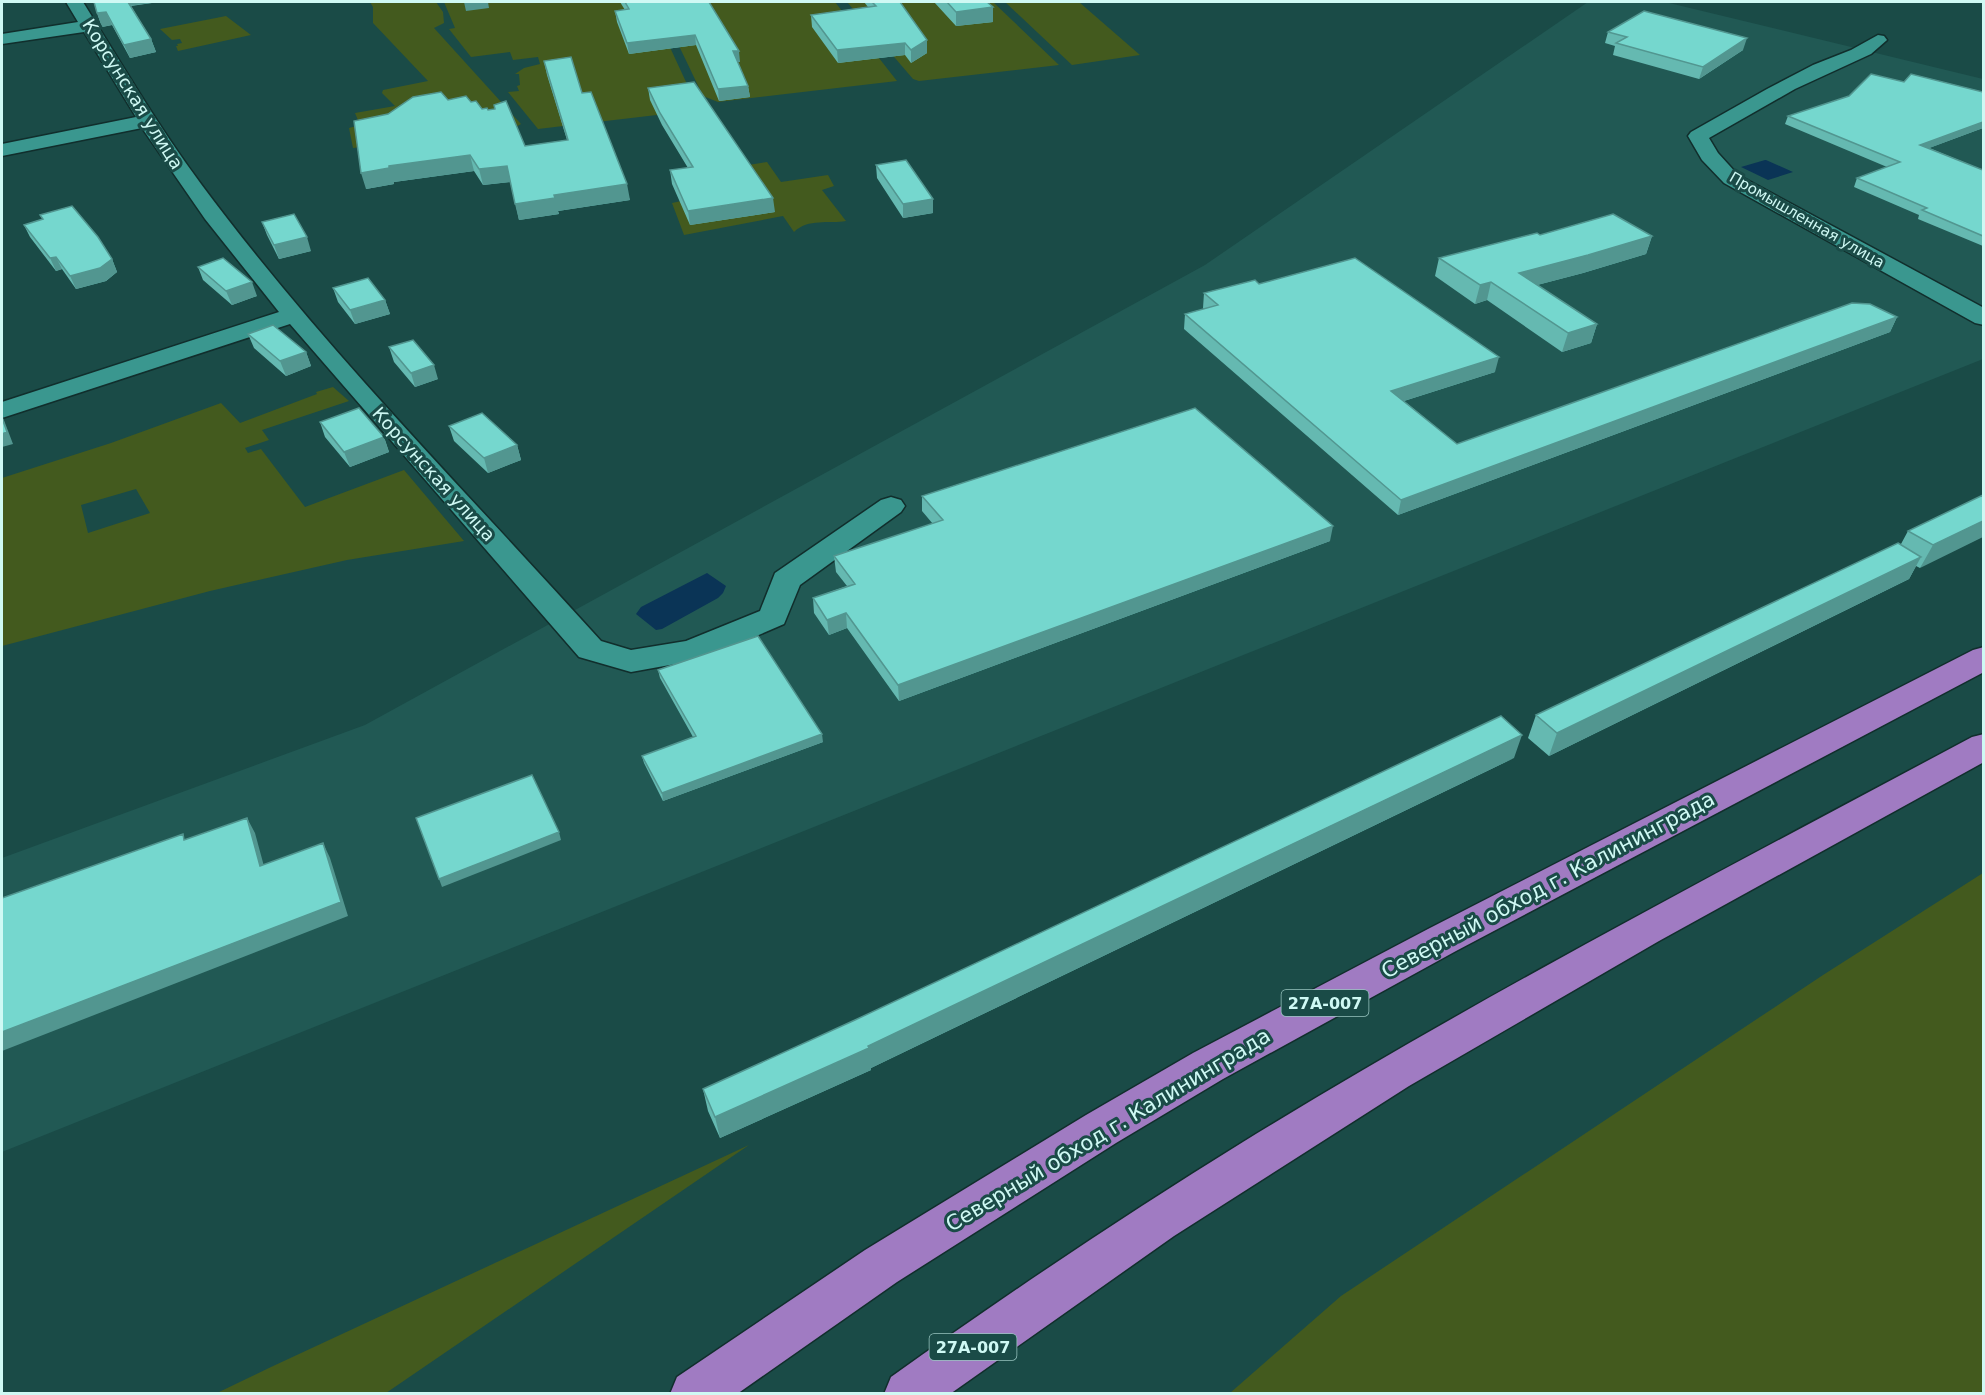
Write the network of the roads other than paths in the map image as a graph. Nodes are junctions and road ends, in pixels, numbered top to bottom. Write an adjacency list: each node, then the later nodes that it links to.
1 (75, 2): 2 (street, Корсунская улица)
2 (89, 26): 3 (street); 5 (street, Корсунская улица)
3 (2, 39)
4 (1878, 40): 8 (street, Промышленная улица)
5 (147, 121): 6 (street); 7 (street, Корсунская улица)
6 (2, 150)
7 (294, 315): 9 (street); 10 (street, Корсунская улица)
8 (1983, 318)
9 (2, 410)
10 (891, 506)
11 (1983, 658): 13 (highway, Северный обход г. Калининграда / 27А-007)
12 (1983, 746): 14 (highway, 27А-007)
13 (694, 1394)
14 (908, 1394)

